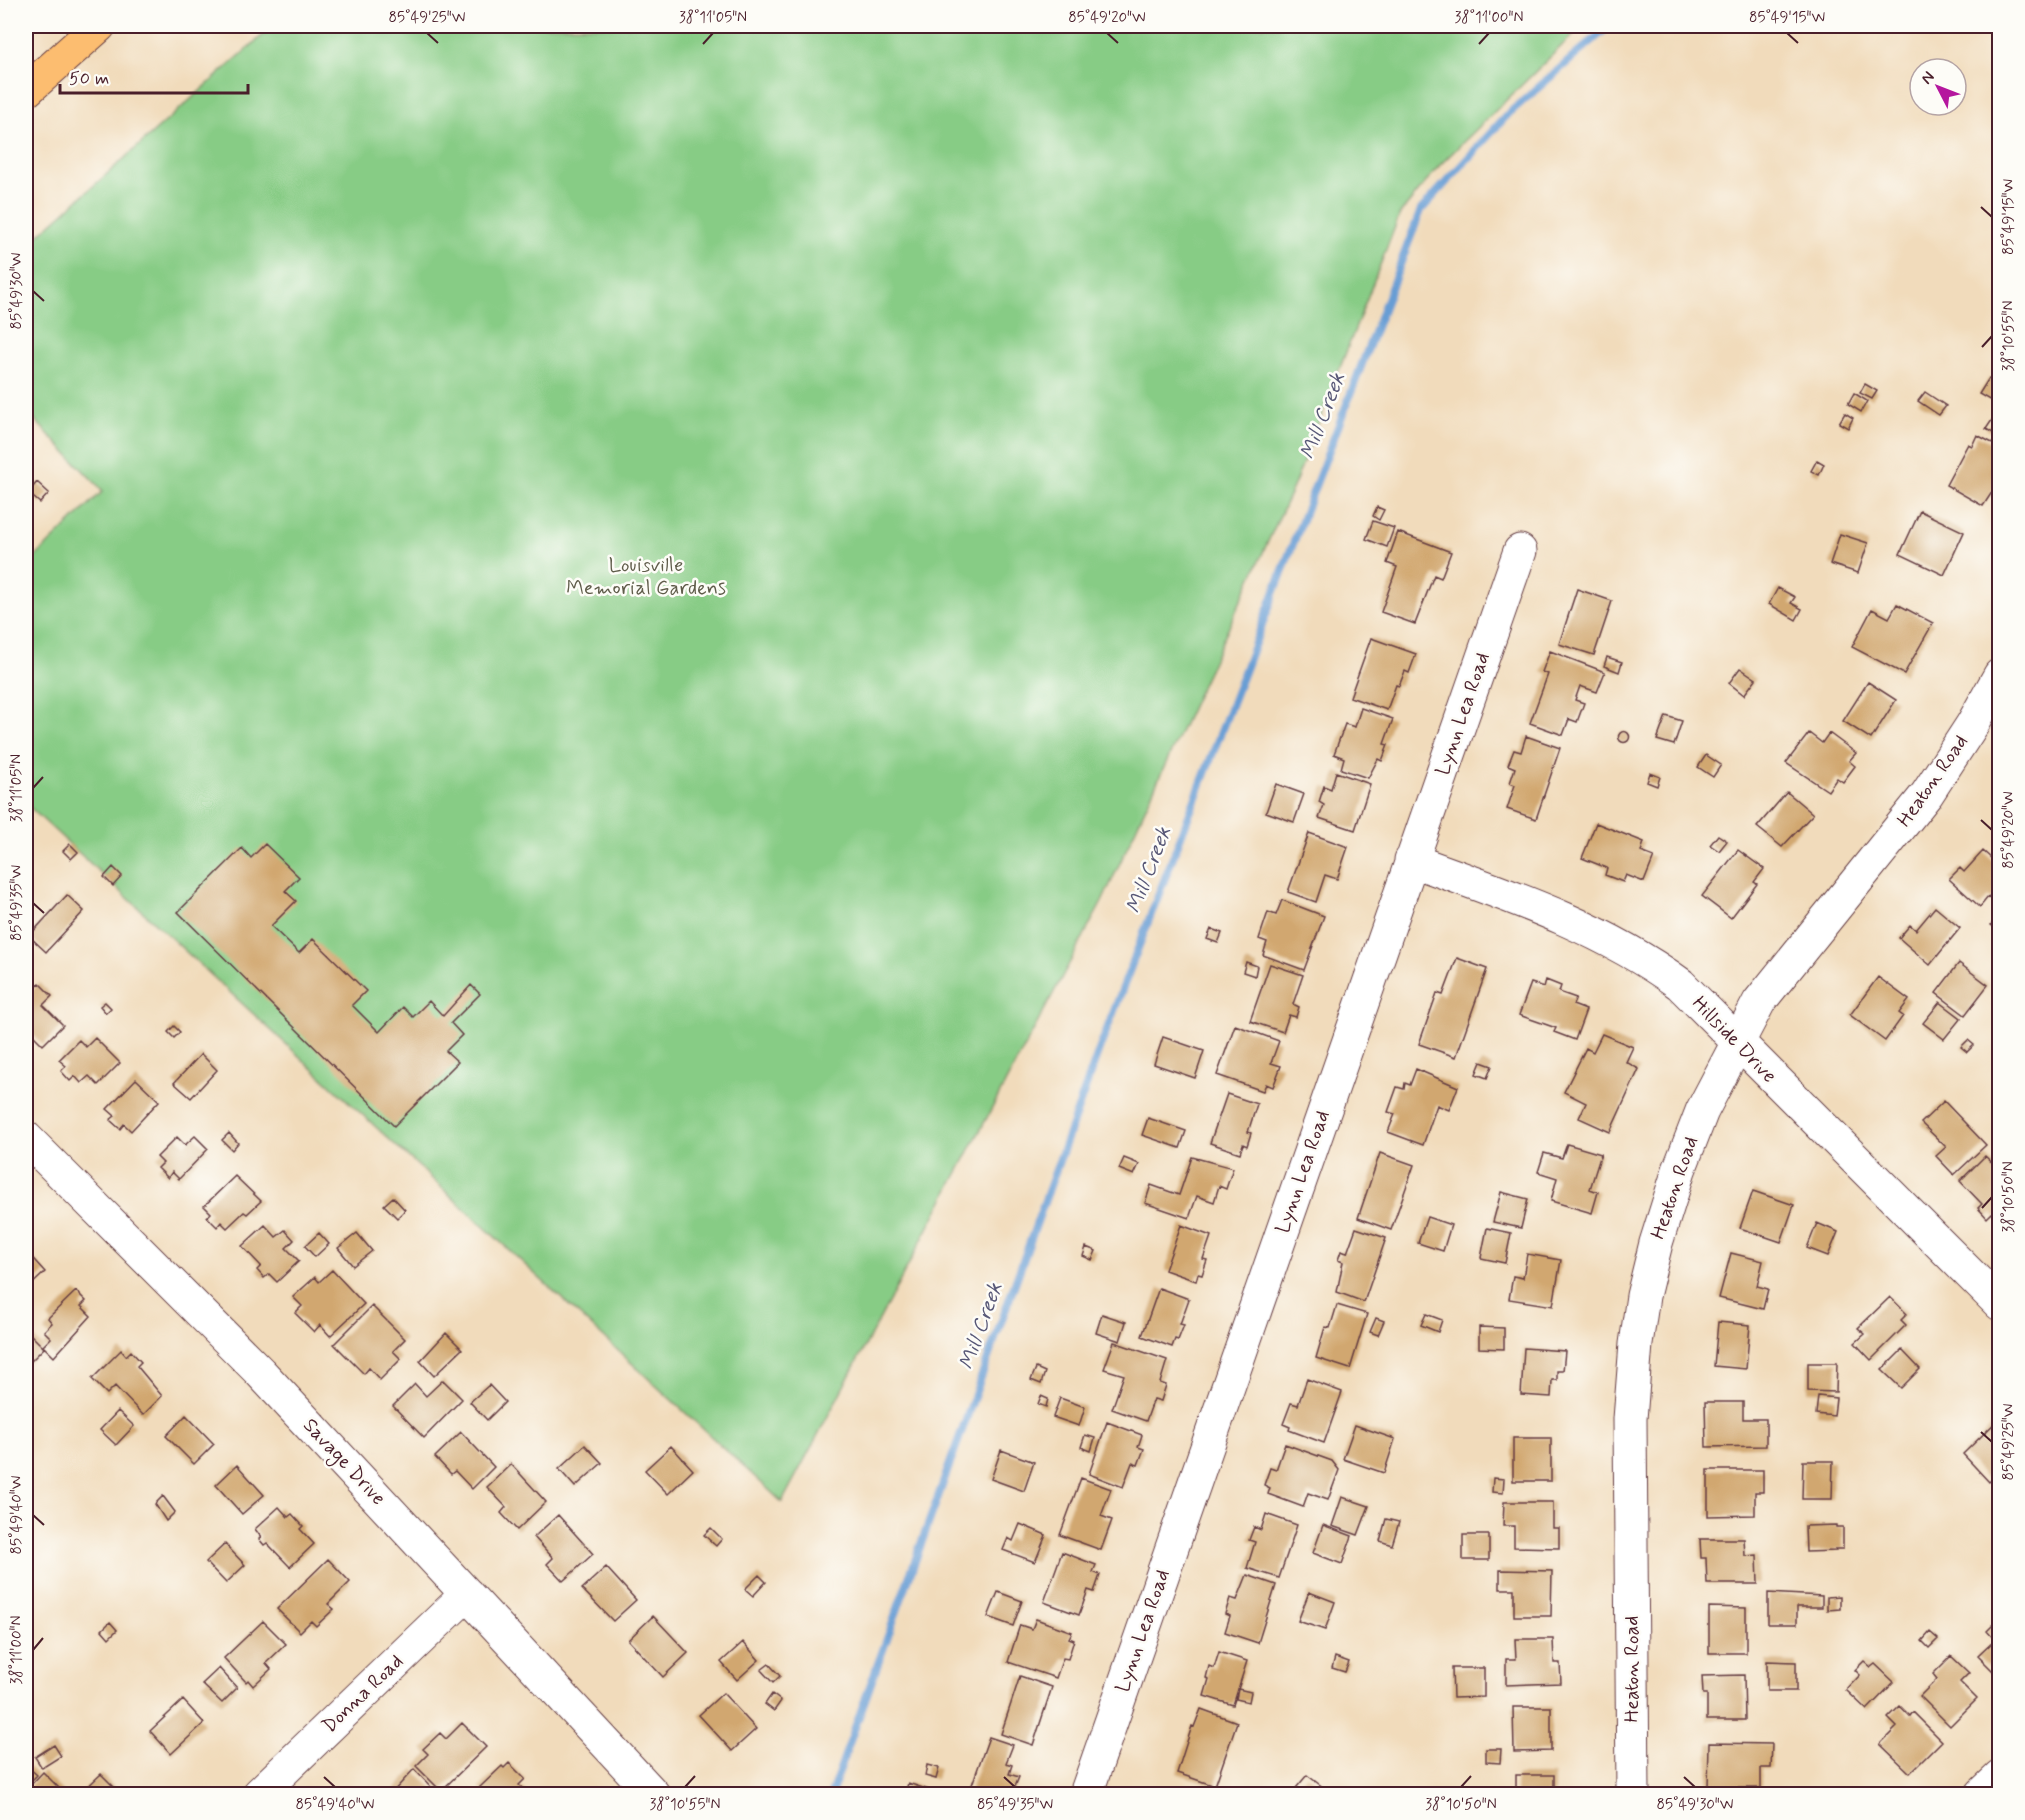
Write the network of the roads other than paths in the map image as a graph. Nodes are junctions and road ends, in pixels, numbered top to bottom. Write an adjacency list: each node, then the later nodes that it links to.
1 (99, 26): 2 (highway)
2 (26, 91)
3 (1520, 551): 5 (street, Lynn Lea Road)
4 (2000, 675): 6 (street, Heaton Road)
5 (1411, 860): 6 (street, Hillside Drive); 13 (street, Lynn Lea Road)
6 (1738, 1042): 8 (street, Hillside Drive); 14 (street, Heaton Road)
7 (26, 1138): 9 (street, Savage Drive)
8 (2000, 1305)
9 (467, 1594): 11 (street, Donna Road); 12 (street, Savage Drive)
10 (2000, 1777): 15 (street)
11 (260, 1794)
12 (653, 1794)
13 (1086, 1794)
14 (1634, 1794)
15 (1982, 1794)

